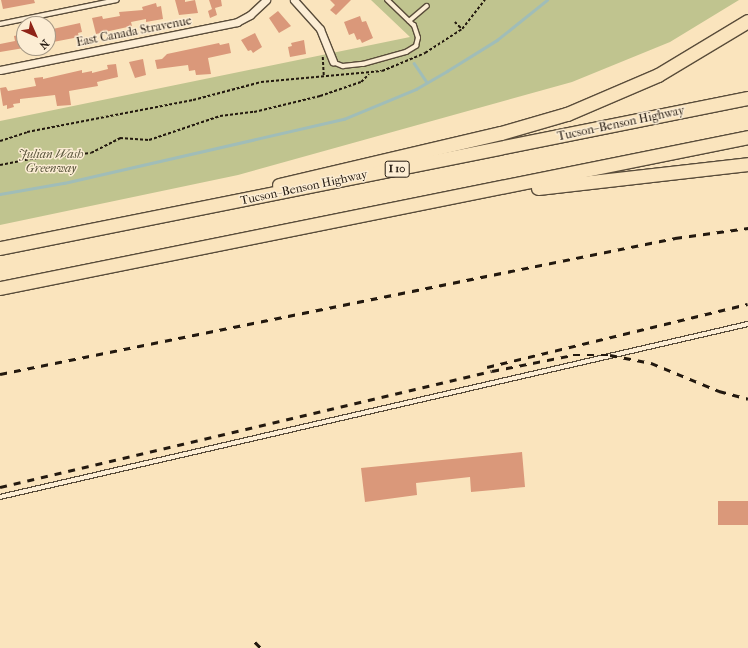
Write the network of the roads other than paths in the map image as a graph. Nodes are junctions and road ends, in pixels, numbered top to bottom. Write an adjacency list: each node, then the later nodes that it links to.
1 (117, 0): 8 (lane)
2 (266, 0): 10 (street, East Canada Stravenue)
3 (294, 0): 9 (street)
4 (387, 0): 6 (lane)
5 (427, 6): 6 (lane)
6 (409, 21): 9 (lane)
7 (748, 21): 15 (highway)
8 (0, 24)
9 (333, 62)
10 (0, 70)
11 (748, 98): 15 (highway, Tucson–Benson Highway / I 10)
12 (748, 137): 14 (highway)
13 (748, 164): 14 (highway)
14 (438, 200): 17 (highway)
15 (46, 240): 16 (highway, Tucson–Benson Highway / I 10)
16 (0, 248)
17 (0, 288)
18 (748, 324): 19 (lane)
19 (0, 496)

